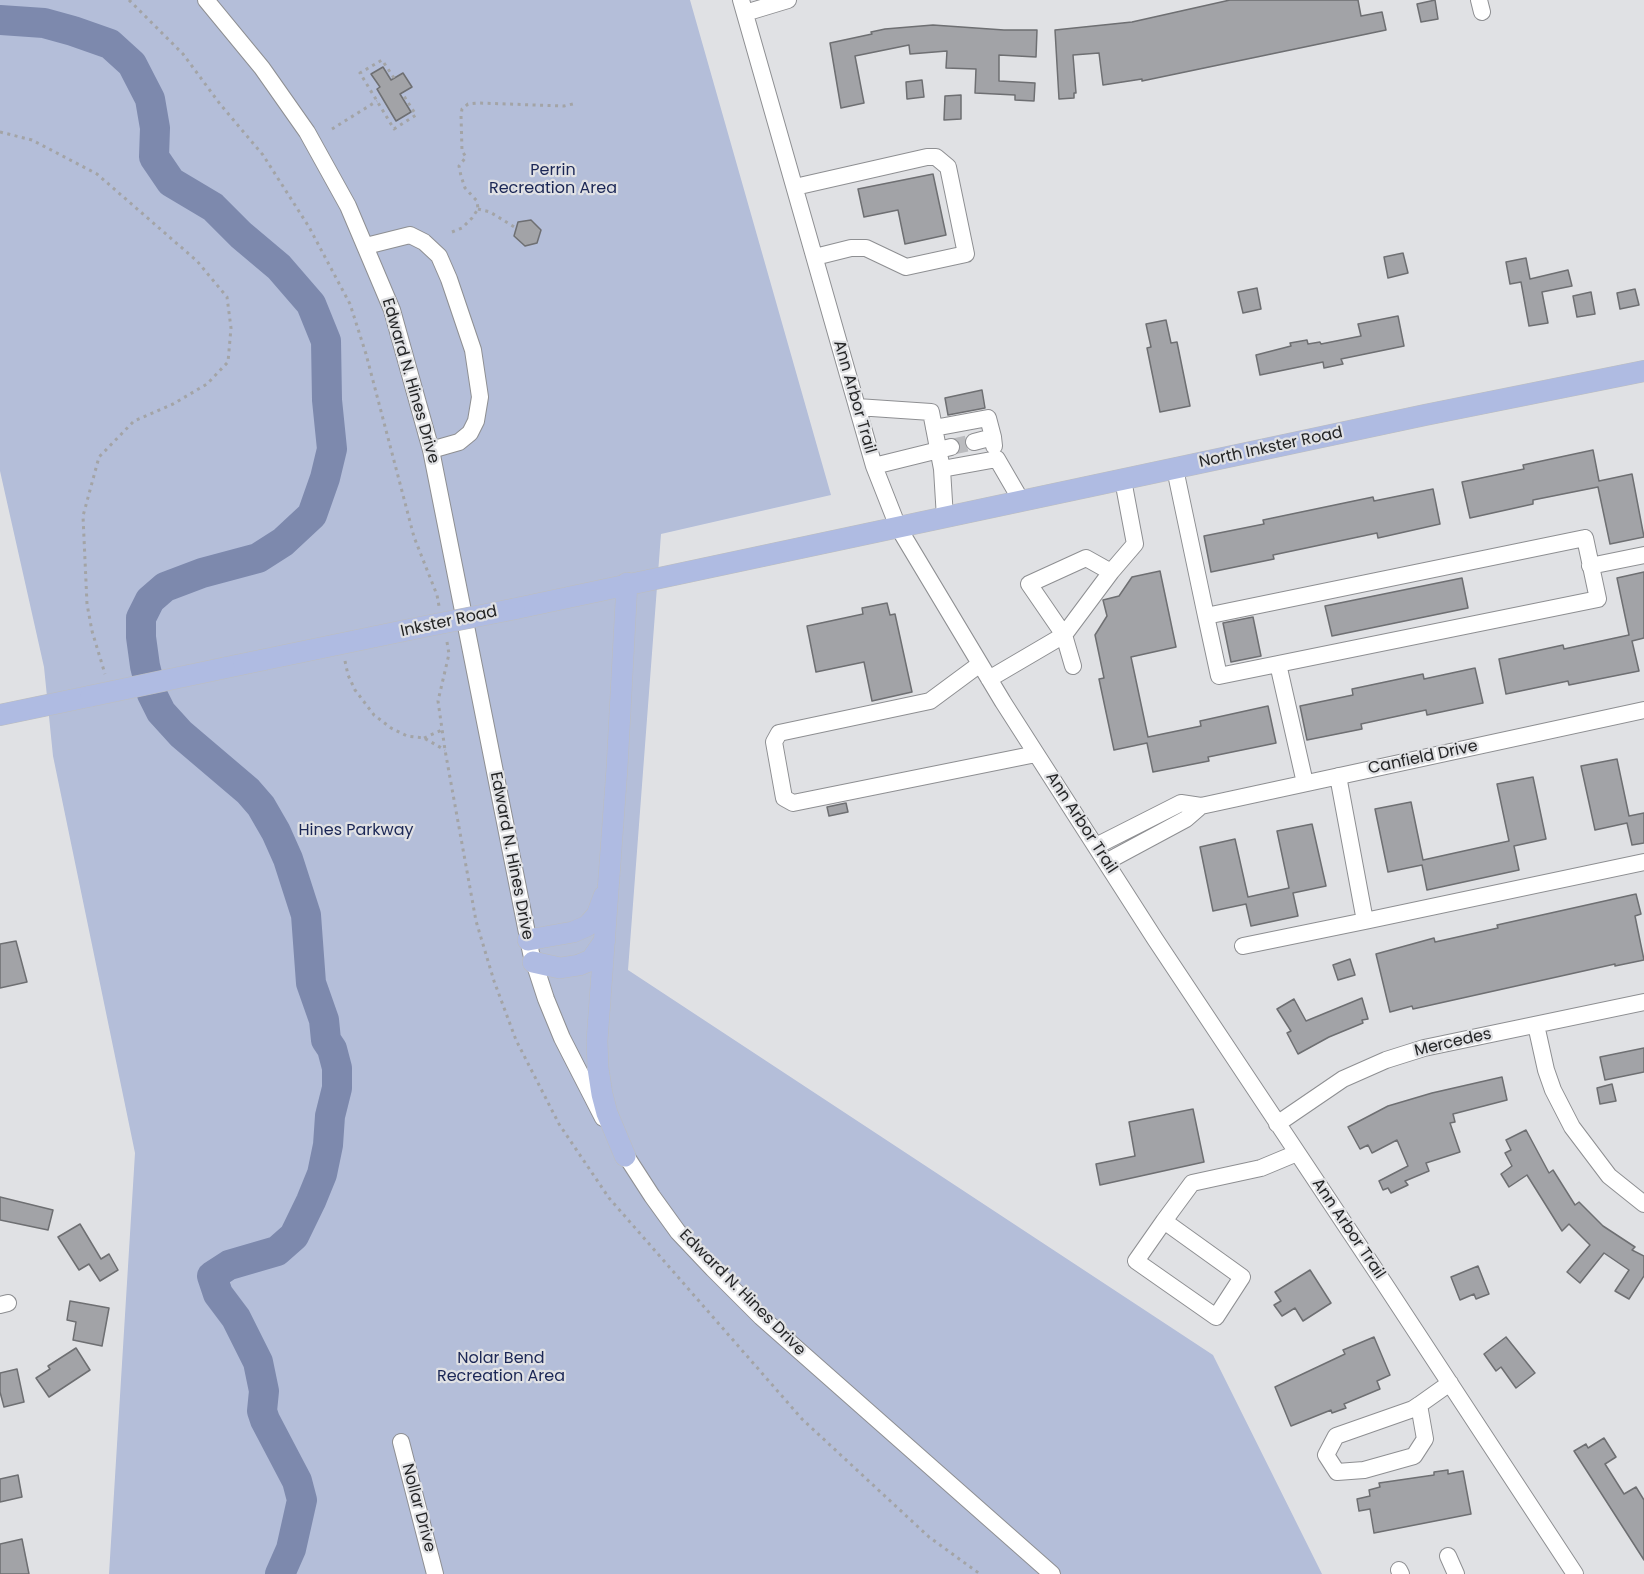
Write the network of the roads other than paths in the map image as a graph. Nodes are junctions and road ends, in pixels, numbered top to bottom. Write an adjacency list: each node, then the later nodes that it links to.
1 (206, 0): 5 (street, Edward N. Hines Drive)
2 (788, 0): 3 (street)
3 (743, 7): 4 (street, Ann Arbor Trail)
4 (795, 187): 6 (street, Ann Arbor Trail); 6 (street)
5 (366, 246): 13 (street, Edward N. Hines Drive); 13 (street)
6 (814, 257): 8 (street, Ann Arbor Trail)
7 (1644, 371): 17 (main road, North Inkster Road)
8 (857, 407): 9 (street); 15 (street, Ann Arbor Trail)
9 (934, 428): 10 (street); 12 (street)
10 (993, 437): 11 (street); 14 (street)
11 (974, 442)
12 (944, 449): 15 (street); 16 (street)
13 (431, 450): 43 (street, Edward N. Hines Drive)
14 (996, 459): 16 (street); 19 (street)
15 (874, 466): 21 (street, Ann Arbor Trail)
16 (942, 469): 20 (street)
17 (1175, 469): 18 (main road, North Inkster Road); 26 (street)
18 (1122, 480): 19 (main road, North Inkster Road); 24 (street)
19 (1022, 502): 20 (main road, North Inkster Road)
20 (945, 518): 21 (main road, North Inkster Road)
21 (898, 527): 25 (main road, Inkster Road); 28 (street, Ann Arbor Trail)
22 (1644, 555): 23 (street)
23 (1590, 566): 26 (street); 29 (street)
24 (1110, 572): 27 (street); 27 (street)
25 (627, 584): 33 (main road, Inkster Road, bridge); 41 (main road)
26 (1206, 616): 29 (street)
27 (1064, 635): 30 (street); 31 (street)
28 (980, 664): 31 (street, Ann Arbor Trail); 34 (street)
29 (1278, 664): 36 (street)
30 (1074, 666)
31 (989, 678): 34 (street, Ann Arbor Trail)
32 (1644, 710): 35 (street, Canfield Drive)
33 (0, 716)
34 (1036, 754): 38 (street, Ann Arbor Trail)
35 (1338, 776): 36 (street, Canfield Drive); 42 (street)
36 (1305, 783): 37 (street, Canfield Drive)
37 (1201, 806): 38 (street, Canfield Drive); 39 (street, Canfield Drive)
38 (1096, 846): 39 (street, Ann Arbor Trail)
39 (1106, 862): 49 (street, Ann Arbor Trail)
40 (1644, 862): 42 (street)
41 (609, 881): 43 (main road); 44 (main road)
42 (1365, 921): 45 (street)
43 (528, 940): 46 (street, Edward N. Hines Drive)
44 (605, 940): 46 (main road); 51 (main road)
45 (1243, 946)
46 (533, 962): 51 (street, Edward N. Hines Drive)
47 (1644, 1002): 48 (street, Mercedes)
48 (1536, 1025): 49 (street, Mercedes); 52 (street)
49 (1277, 1124): 50 (street, Ann Arbor Trail)
50 (1297, 1153): 53 (street); 54 (street, Ann Arbor Trail)
51 (625, 1156): 59 (street, Edward N. Hines Drive)
52 (1644, 1204)
53 (1164, 1221): 53 (street)
54 (1450, 1383): 55 (street); 61 (street, Ann Arbor Trail)
55 (1419, 1405): 55 (street)
56 (401, 1442): 58 (street, Nollar Drive)
57 (1448, 1556): 60 (street)
58 (435, 1574)
59 (1052, 1574)
60 (1456, 1574)
61 (1575, 1574)

